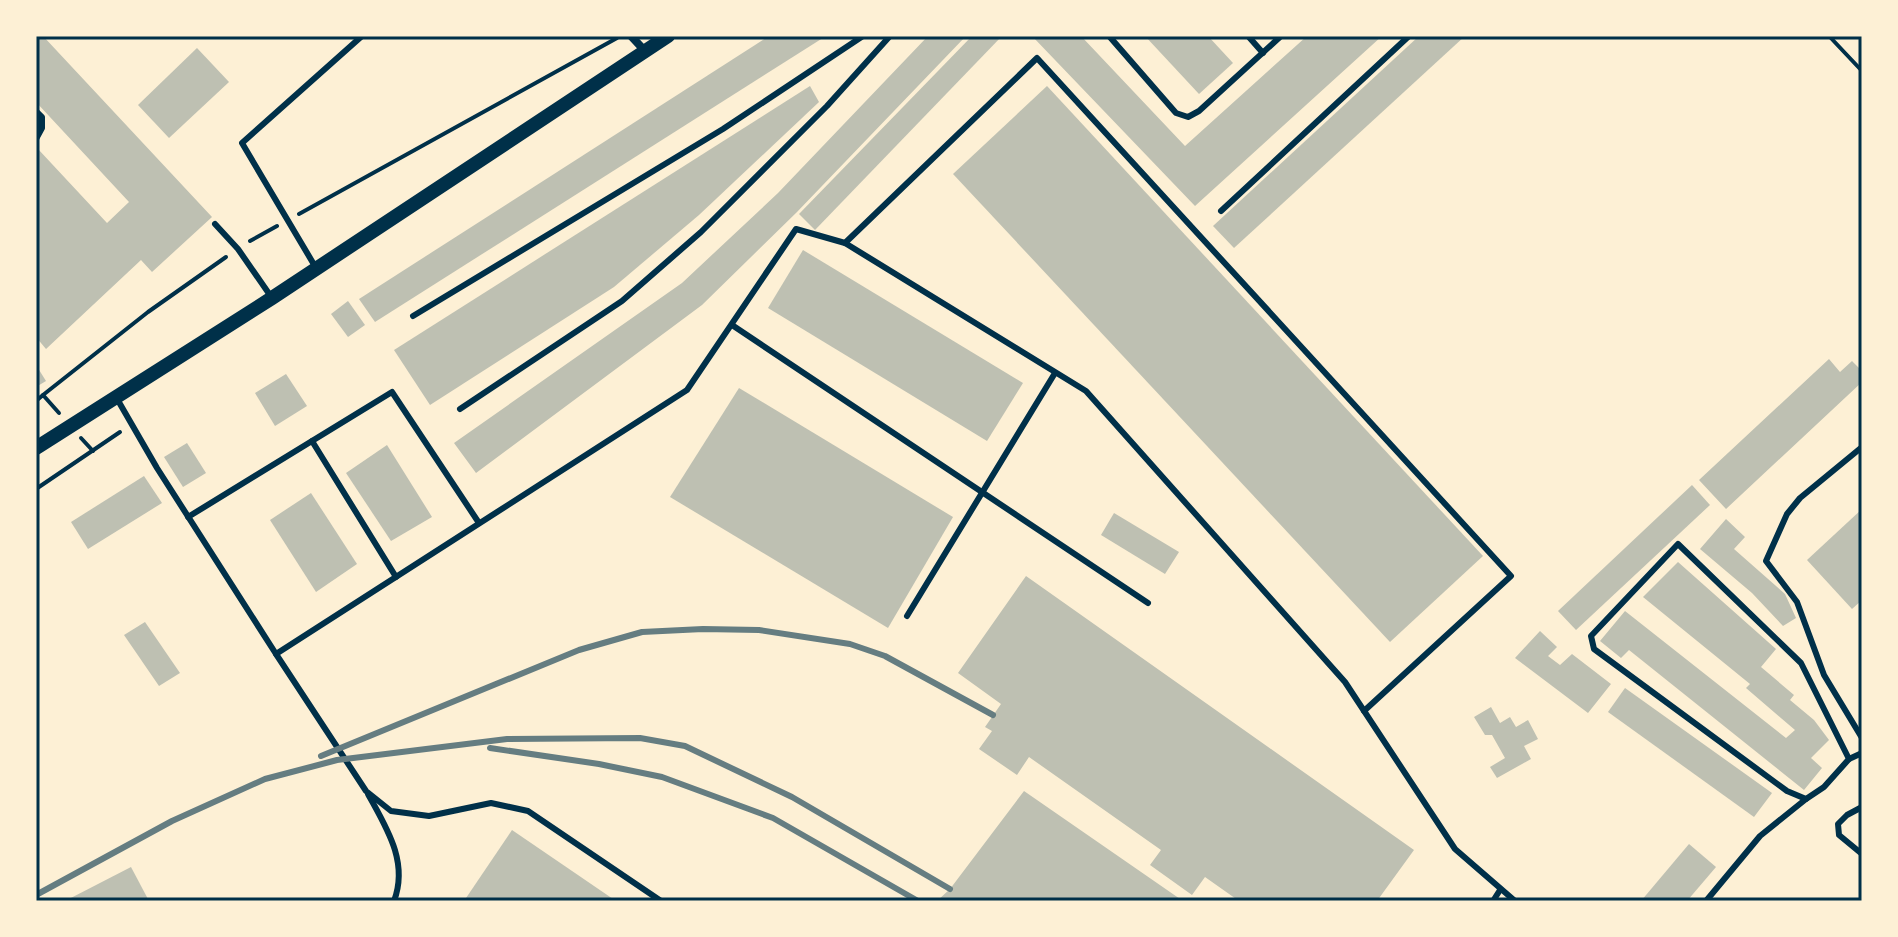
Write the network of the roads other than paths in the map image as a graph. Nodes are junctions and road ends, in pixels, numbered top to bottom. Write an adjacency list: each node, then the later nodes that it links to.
1 (362, 36): 17 (lane)
2 (631, 36): 10 (street)
3 (668, 36): 10 (street)
4 (863, 36): 19 (lane)
5 (890, 36): 23 (lane)
6 (1109, 36): 11 (lane)
7 (1248, 36): 11 (lane)
8 (1281, 36): 11 (lane)
9 (1409, 36): 14 (lane)
10 (645, 51): 17 (street)
11 (1263, 53)
12 (36, 111): 13 (lane)
13 (36, 139)
14 (1221, 211)
15 (215, 224): 18 (lane)
16 (845, 243): 20 (lane); 21 (lane); 34 (lane)
17 (316, 268): 18 (street)
18 (272, 298): 22 (street)
19 (413, 316)
20 (732, 325): 27 (lane); 29 (lane)
21 (1055, 373): 27 (lane); 34 (lane)
22 (116, 397): 26 (street); 28 (lane)
23 (460, 409)
24 (312, 441): 28 (lane); 29 (lane); 30 (lane)
25 (1862, 447): 35 (lane)
26 (36, 448)
27 (982, 494): 31 (lane); 32 (lane)
28 (188, 517): 33 (lane)
29 (479, 523): 30 (lane)
30 (396, 577): 33 (lane)
31 (1148, 603)
32 (907, 616)
33 (276, 654): 38 (lane)
34 (1364, 711): 42 (lane)
35 (1862, 738)
36 (1862, 753): 37 (lane)
37 (1849, 759): 39 (lane); 39 (lane)
38 (366, 791): 43 (lane); 44 (lane)
39 (1806, 799): 47 (lane)
40 (1862, 807): 41 (lane)
41 (1862, 854)
42 (1500, 890): 45 (lane); 46 (lane)
43 (394, 901)
44 (661, 901)
45 (1493, 901)
46 (1515, 901)
47 (1706, 901)

